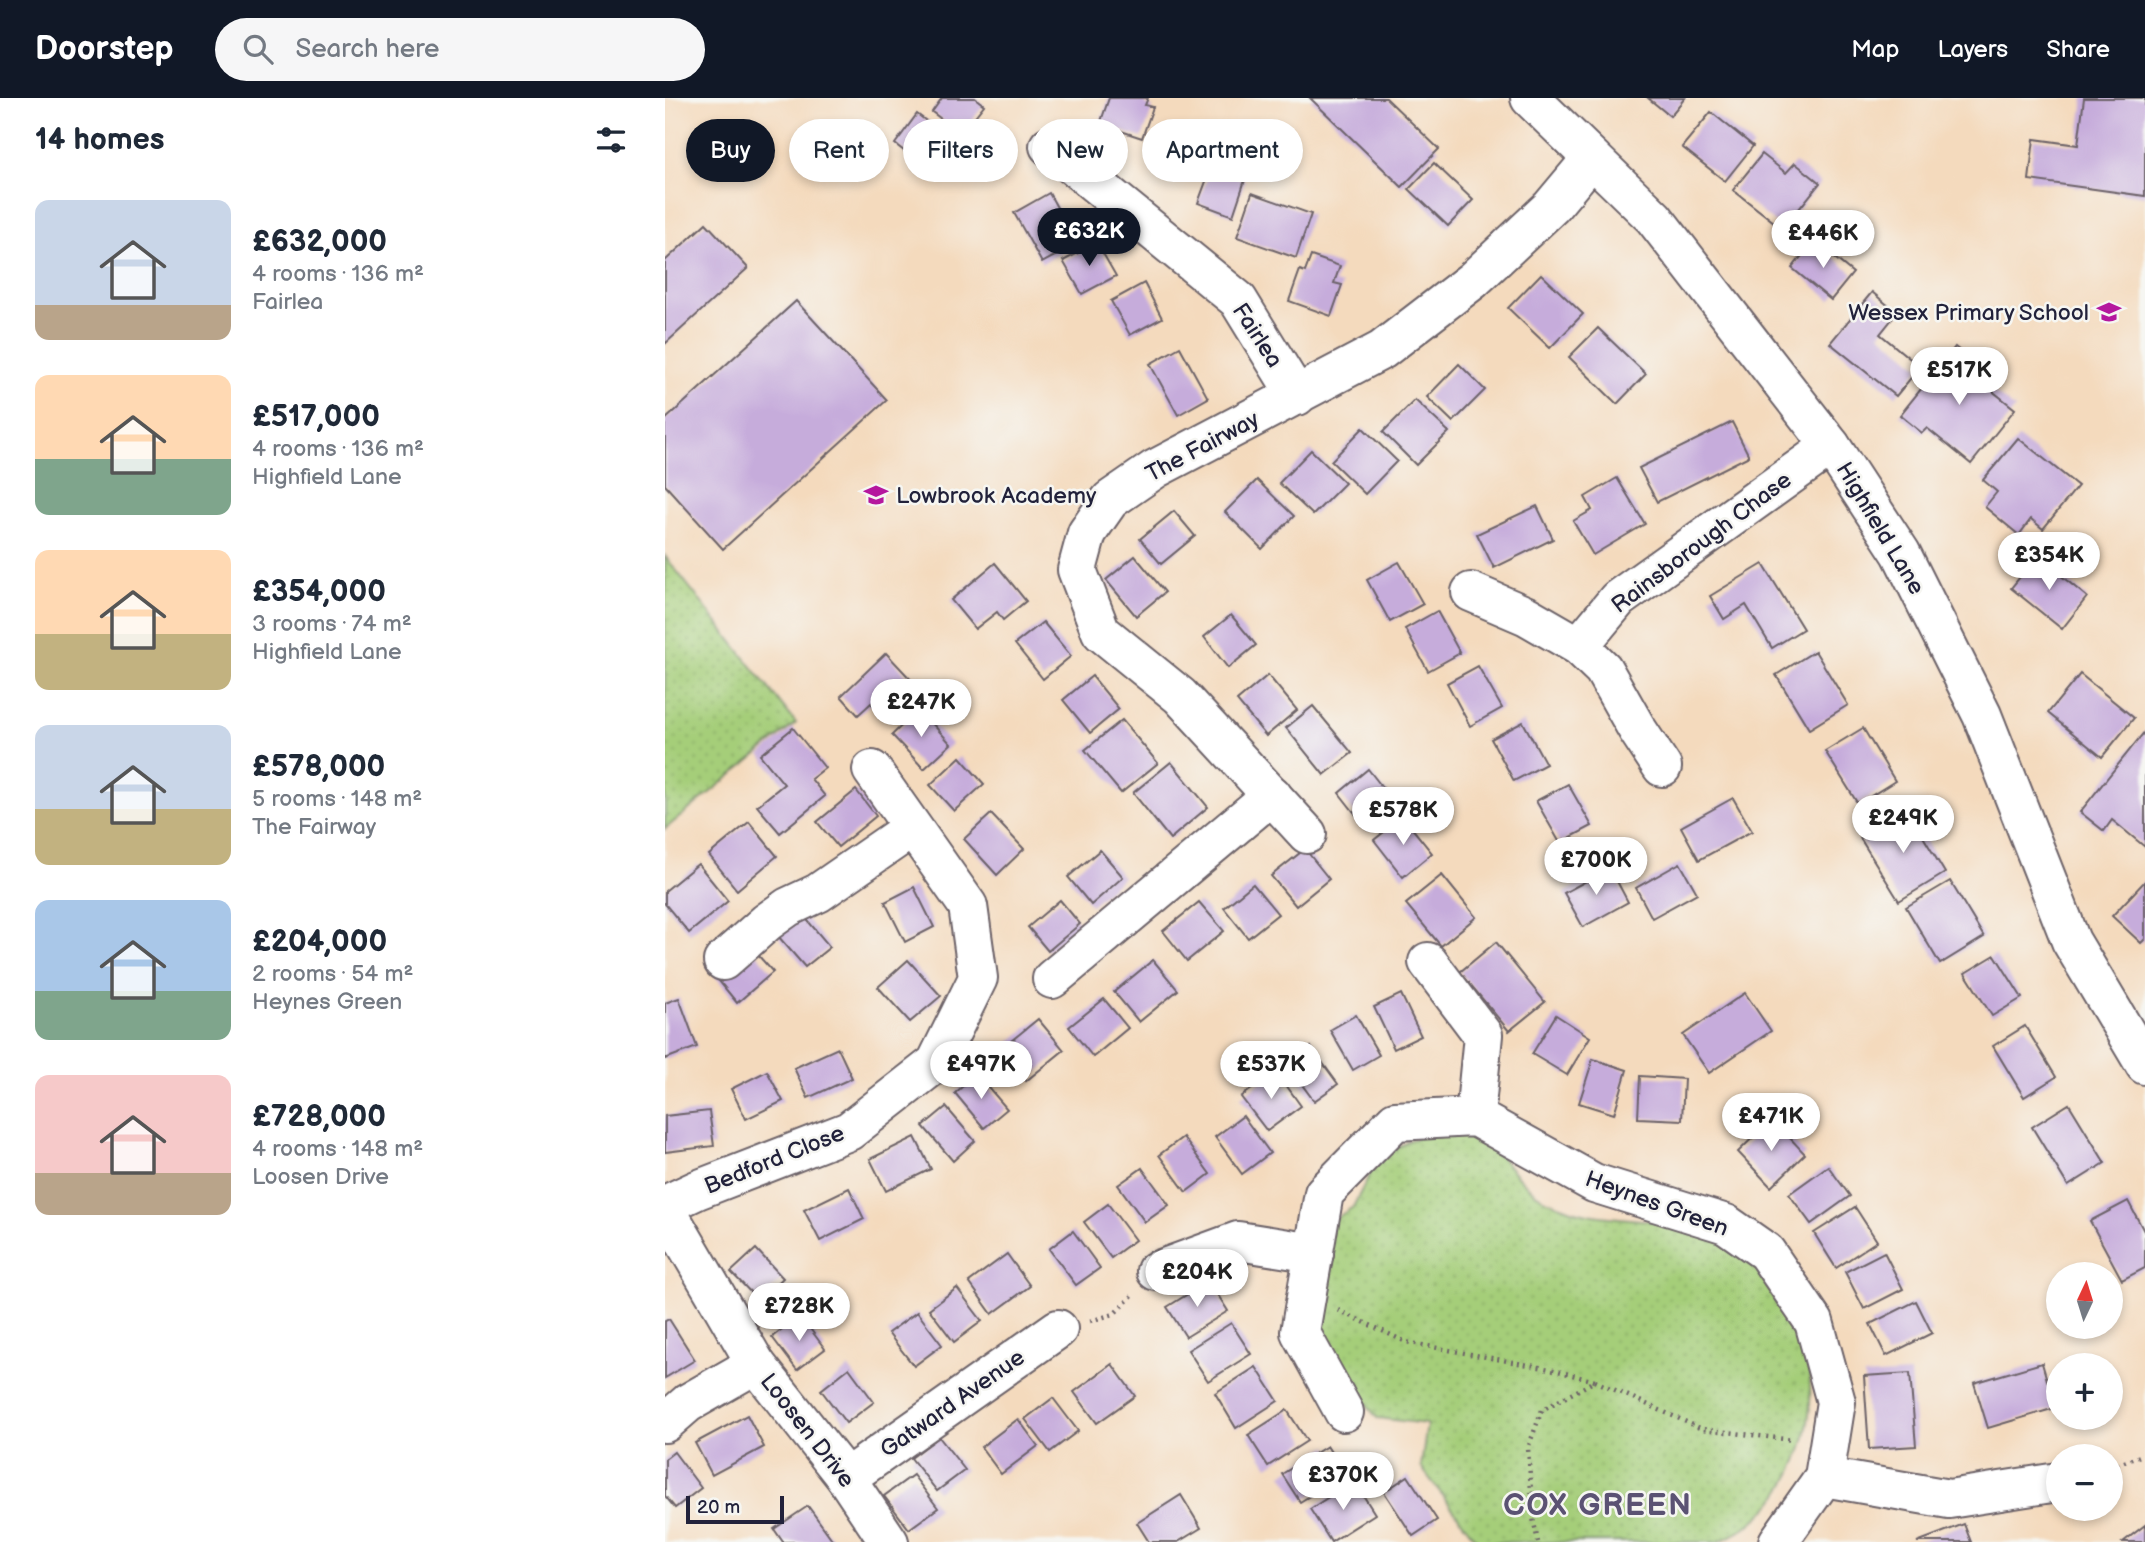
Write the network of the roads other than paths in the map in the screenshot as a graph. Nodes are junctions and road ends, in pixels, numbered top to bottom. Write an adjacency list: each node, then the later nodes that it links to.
1 (1530, 98): 2 (street, Highfield Lane)
2 (1592, 158): 4 (street, The Fairway); 5 (street, Highfield Lane)
3 (1093, 182): 4 (street, Fairlea)
4 (1297, 396): 10 (street, The Fairway)
5 (1831, 446): 7 (street, Rainsborough Chase); 16 (street, Highfield Lane)
6 (1471, 592): 7 (street)
7 (1579, 646): 8 (street)
8 (1662, 767)
9 (872, 770): 11 (street, Bedford Close)
10 (1272, 796): 12 (street, The Fairway); 15 (street)
11 (912, 828): 13 (street); 18 (street, Bedford Close)
12 (1307, 834)
13 (723, 961)
14 (1428, 962): 17 (street)
15 (1052, 979)
16 (2145, 1065)
17 (1475, 1118): 19 (street); 25 (street, Heynes Green)
18 (665, 1206): 22 (street, Loosen Drive)
19 (1314, 1254): 20 (street); 23 (street)
20 (1156, 1271)
21 (1058, 1329): 26 (street, Gatward Avenue)
22 (756, 1364): 24 (street); 26 (street, Loosen Drive)
23 (1343, 1412)
24 (665, 1423)
25 (1823, 1477): 27 (street); 29 (street, Heynes Green)
26 (846, 1478): 28 (street, Loosen Drive)
27 (2046, 1484)
28 (889, 1542)
29 (1778, 1542)

